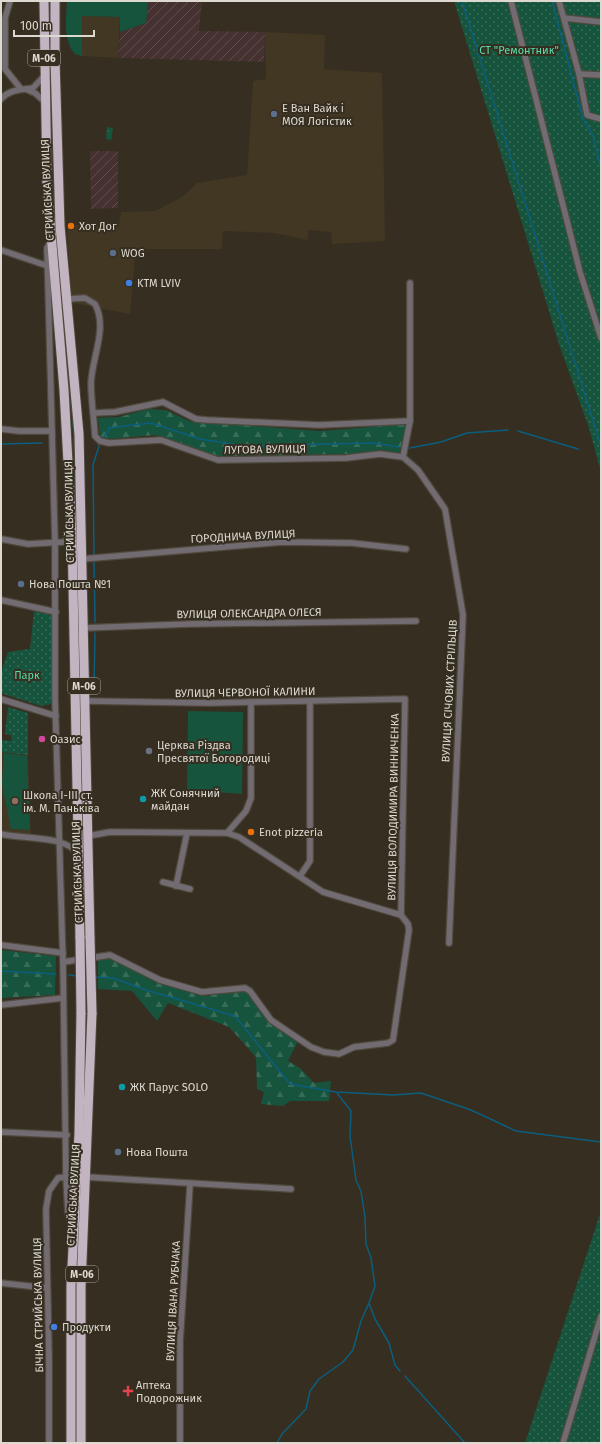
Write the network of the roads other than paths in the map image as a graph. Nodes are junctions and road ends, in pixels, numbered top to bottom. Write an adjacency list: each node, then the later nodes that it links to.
1 (10, 1): 8 (street)
2 (44, 1): 9 (highway, СТРИЙСЬКА ВУЛИЦЯ / М-06)
3 (55, 1): 20 (highway, СТРИЙСЬКА ВУЛИЦЯ / М-06)
4 (511, 1): 21 (street)
5 (560, 1): 6 (street)
6 (564, 18): 7 (street); 10 (street)
7 (601, 22)
8 (3, 68): 12 (street)
9 (45, 74): 12 (street); 14 (highway, СТРИЙСЬКА ВУЛИЦЯ / М-06)
10 (579, 74): 11 (street); 15 (street)
11 (601, 75)
12 (23, 89): 13 (street); 14 (street)
13 (1, 99)
14 (45, 102): 16 (highway, СТРИЙСЬКА ВУЛИЦЯ / М-06)
15 (601, 119)
16 (51, 241): 18 (street); 27 (highway, СТРИЙСЬКА ВУЛИЦЯ / М-06)
17 (1, 250): 18 (street)
18 (48, 266): 25 (street)
19 (410, 282): 23 (street)
20 (66, 299): 22 (street, ЛУГОВА ВУЛИЦЯ); 32 (highway, СТРИЙСЬКА ВУЛИЦЯ / М-06)
21 (601, 338)
22 (94, 413): 23 (street); 26 (street, ЛУГОВА ВУЛИЦЯ)
23 (410, 421): 26 (street)
24 (1, 429): 25 (street)
25 (52, 431): 29 (street)
26 (403, 457): 56 (street, ВУЛИЦЯ СІЧОВИХ СТРІЛЬЦІВ)
27 (72, 535): 29 (street); 31 (highway, СТРИЙСЬКА ВУЛИЦЯ / М-06)
28 (1, 539): 29 (street)
29 (57, 542): 31 (street); 34 (street)
30 (406, 549): 32 (street, ГОРОДНИЧА ВУЛИЦЯ)
31 (72, 553): 46 (highway, СТРИЙСЬКА ВУЛИЦЯ / М-06)
32 (89, 558): 36 (highway, СТРИЙСЬКА ВУЛИЦЯ / М-06)
33 (1, 600): 34 (street)
34 (56, 612): 42 (street)
35 (416, 621): 36 (street, ВУЛИЦЯ ОЛЕКСАНДРА ОЛЕСЯ)
36 (83, 628): 39 (highway, СТРИЙСЬКА ВУЛИЦЯ / М-06)
37 (1, 699): 42 (street)
38 (405, 699): 40 (street, ВУЛИЦЯ ЧЕРВОНОЇ КАЛИНИ); 55 (street, ВУЛИЦЯ ВОЛОДИМИРА ВИННИЧЕНКА)
39 (84, 701): 41 (street, ВУЛИЦЯ ЧЕРВОНОЇ КАЛИНИ); 47 (highway, СТРИЙСЬКА ВУЛИЦЯ / М-06)
40 (310, 701): 41 (street, ВУЛИЦЯ ЧЕРВОНОЇ КАЛИНИ); 51 (street)
41 (251, 702): 44 (street)
42 (56, 716): 48 (street)
43 (187, 833): 44 (street); 47 (street); 53 (street)
44 (227, 833): 51 (street)
45 (1, 834): 48 (street)
46 (78, 834): 49 (street); 50 (highway, СТРИЙСЬКА ВУЛИЦЯ / М-06)
47 (88, 836): 65 (highway, СТРИЙСЬКА ВУЛИЦЯ / М-06, bridge)
48 (60, 841): 49 (street); 58 (street)
49 (70, 845): 50 (street)
50 (78, 855): 68 (highway, СТРИЙСЬКА ВУЛИЦЯ / М-06, bridge)
51 (300, 876): 55 (street)
52 (164, 882): 53 (street)
53 (176, 886): 54 (street)
54 (190, 889)
55 (401, 914): 59 (street)
56 (448, 943)
57 (1, 945): 58 (street)
58 (62, 953): 59 (street)
59 (63, 962): 60 (street)
60 (63, 998): 61 (street); 63 (street)
61 (1, 1005)
62 (1, 1132): 63 (street)
63 (67, 1136): 64 (street)
64 (66, 1177): 68 (street); 70 (street, БІЧНА СТРИЙСЬКА ВУЛИЦЯ)
65 (86, 1177): 66 (street); 74 (highway, СТРИЙСЬКА ВУЛИЦЯ / М-06)
66 (190, 1185): 67 (street); 75 (street, ВУЛИЦЯ ІВАНА РУБЧАКА)
67 (291, 1189)
68 (73, 1234): 73 (highway, СТРИЙСЬКА ВУЛИЦЯ / М-06)
69 (1, 1283): 70 (street)
70 (47, 1288): 72 (street, БІЧНА СТРИЙСЬКА ВУЛИЦЯ)
71 (601, 1316): 76 (street)
72 (49, 1443)
73 (71, 1443)
74 (81, 1443)
75 (180, 1443)
76 (563, 1443)

